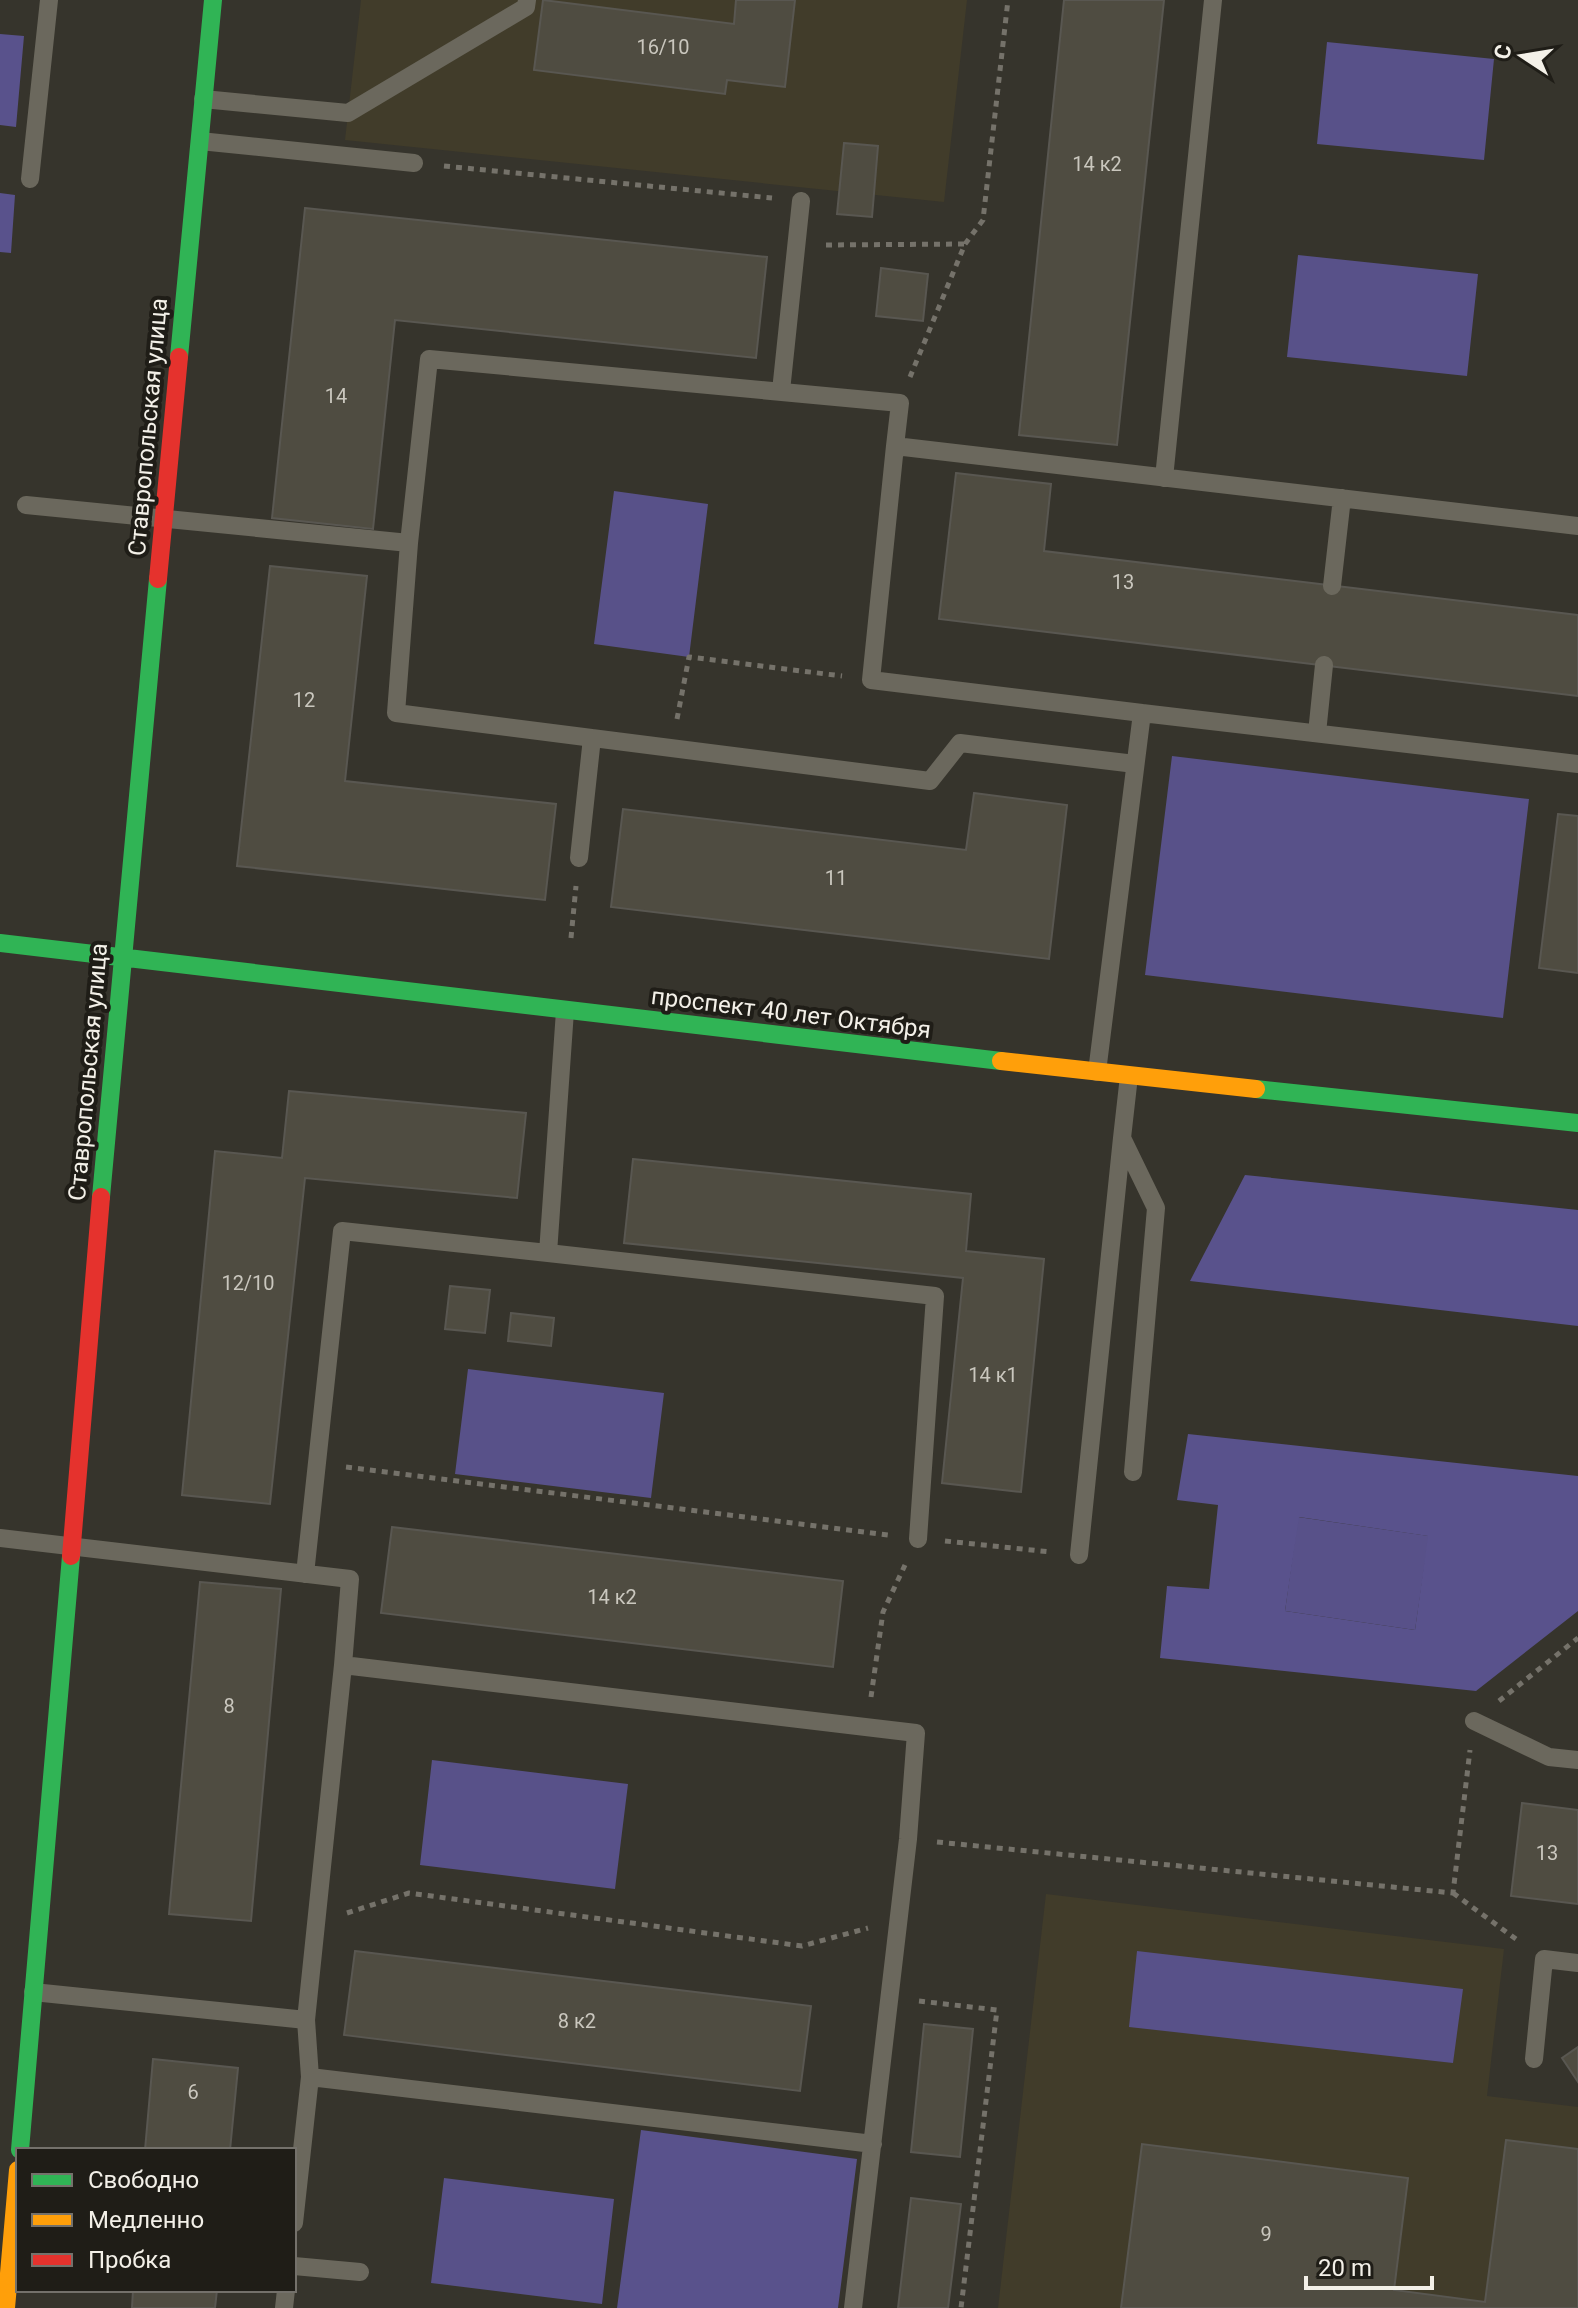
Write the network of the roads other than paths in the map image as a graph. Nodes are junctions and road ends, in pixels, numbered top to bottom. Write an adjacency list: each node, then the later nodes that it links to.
1 (49, 0): 8 (lane)
2 (213, 0): 5 (main road, Ставропольская улица)
3 (527, 0): 5 (lane)
4 (1213, 0): 12 (lane)
5 (203, 99): 6 (main road, Ставропольская улица)
6 (200, 141): 7 (lane); 15 (main road, Ставропольская улица)
7 (414, 163)
8 (30, 179)
9 (801, 201): 10 (lane)
10 (781, 391): 11 (lane); 17 (lane)
11 (895, 446): 12 (lane); 20 (lane)
12 (1164, 478): 13 (lane)
13 (1342, 498): 16 (lane); 18 (lane)
14 (26, 505): 15 (lane)
15 (164, 520): 17 (lane); 27 (main road, Ставропольская улица)
16 (1578, 526)
17 (409, 543): 22 (lane)
18 (1332, 586)
19 (1324, 665): 21 (lane)
20 (1142, 713): 21 (lane); 23 (lane)
21 (1317, 733): 24 (lane)
22 (592, 738): 23 (lane); 25 (lane)
23 (1135, 764): 29 (lane)
24 (1578, 764)
25 (579, 858)
26 (0, 943): 27 (main road, проспект 40 лет Октября)
27 (122, 958): 28 (main road, проспект 40 лет Октября); 37 (main road, Ставропольская улица)
28 (565, 1011): 29 (main road, проспект 40 лет Октября); 33 (lane)
29 (1097, 1072): 30 (main road, проспект 40 лет Октября)
30 (1129, 1076): 31 (main road, проспект 40 лет Октября); 32 (lane)
31 (1578, 1123)
32 (1122, 1138): 34 (lane); 38 (lane)
33 (548, 1253): 36 (lane); 39 (lane)
34 (1133, 1472)
35 (0, 1538): 37 (lane)
36 (918, 1539)
37 (71, 1546): 39 (lane); 44 (main road, Ставропольская улица)
38 (1079, 1555)
39 (305, 1574): 40 (lane)
40 (343, 1665): 45 (lane); 48 (lane)
41 (1474, 1721): 42 (lane)
42 (1578, 1760)
43 (1578, 1963): 46 (lane)
44 (33, 1992): 45 (lane); 49 (main road, Ставропольская улица)
45 (306, 2020): 47 (lane)
46 (1534, 2059)
47 (310, 2077): 48 (lane); 51 (lane)
48 (873, 2144): 55 (lane)
49 (20, 2148)
50 (16, 2193): 54 (main road)
51 (296, 2205)
52 (296, 2266): 53 (lane)
53 (360, 2272)
54 (6, 2308)
55 (853, 2308)

